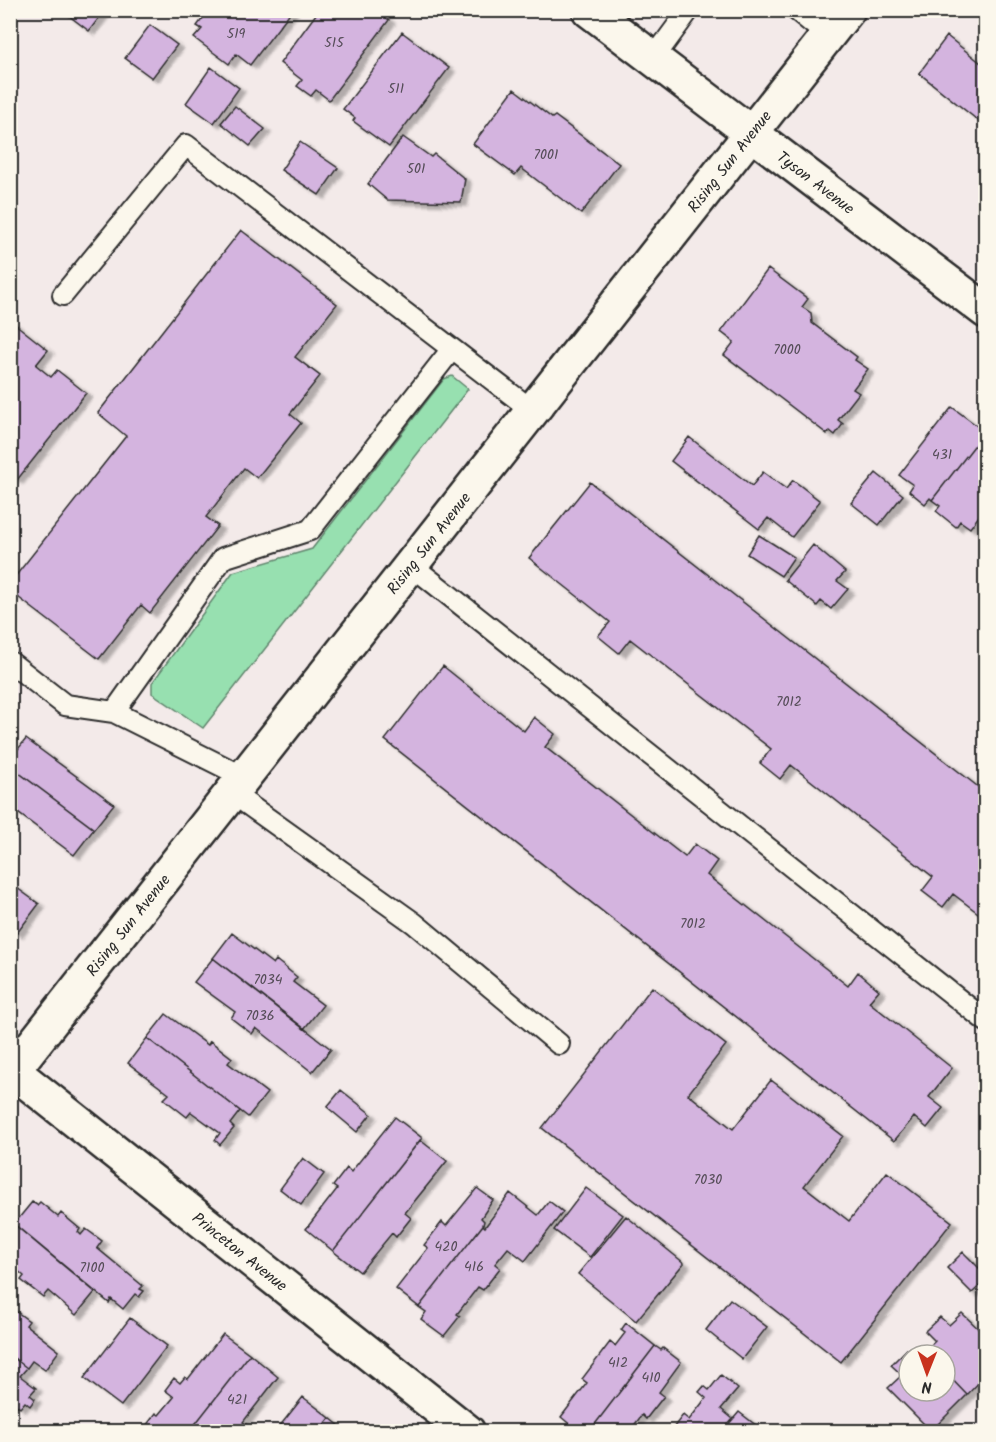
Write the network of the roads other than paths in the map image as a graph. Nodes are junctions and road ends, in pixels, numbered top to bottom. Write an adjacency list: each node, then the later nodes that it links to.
1 (589, 10): 6 (main road, Tyson Avenue)
2 (689, 10): 6 (lane)
3 (796, 10): 5 (lane)
4 (848, 10): 5 (main road, Rising Sun Avenue)
5 (828, 36): 7 (main road, Rising Sun Avenue)
6 (653, 59): 7 (main road, Tyson Avenue)
7 (752, 133): 9 (main road, Tyson Avenue); 11 (main road, Rising Sun Avenue)
8 (63, 295): 10 (lane)
9 (986, 311)
10 (452, 349): 11 (lane); 14 (lane)
11 (533, 411): 12 (main road, Rising Sun Avenue)
12 (411, 565): 15 (main road, Rising Sun Avenue); 16 (lane)
13 (10, 662): 14 (lane)
14 (114, 712): 15 (lane)
15 (238, 785): 17 (lane); 18 (main road, Rising Sun Avenue)
16 (986, 1022)
17 (559, 1044)
18 (15, 1060): 19 (main road, Princeton Avenue)
19 (468, 1431)

